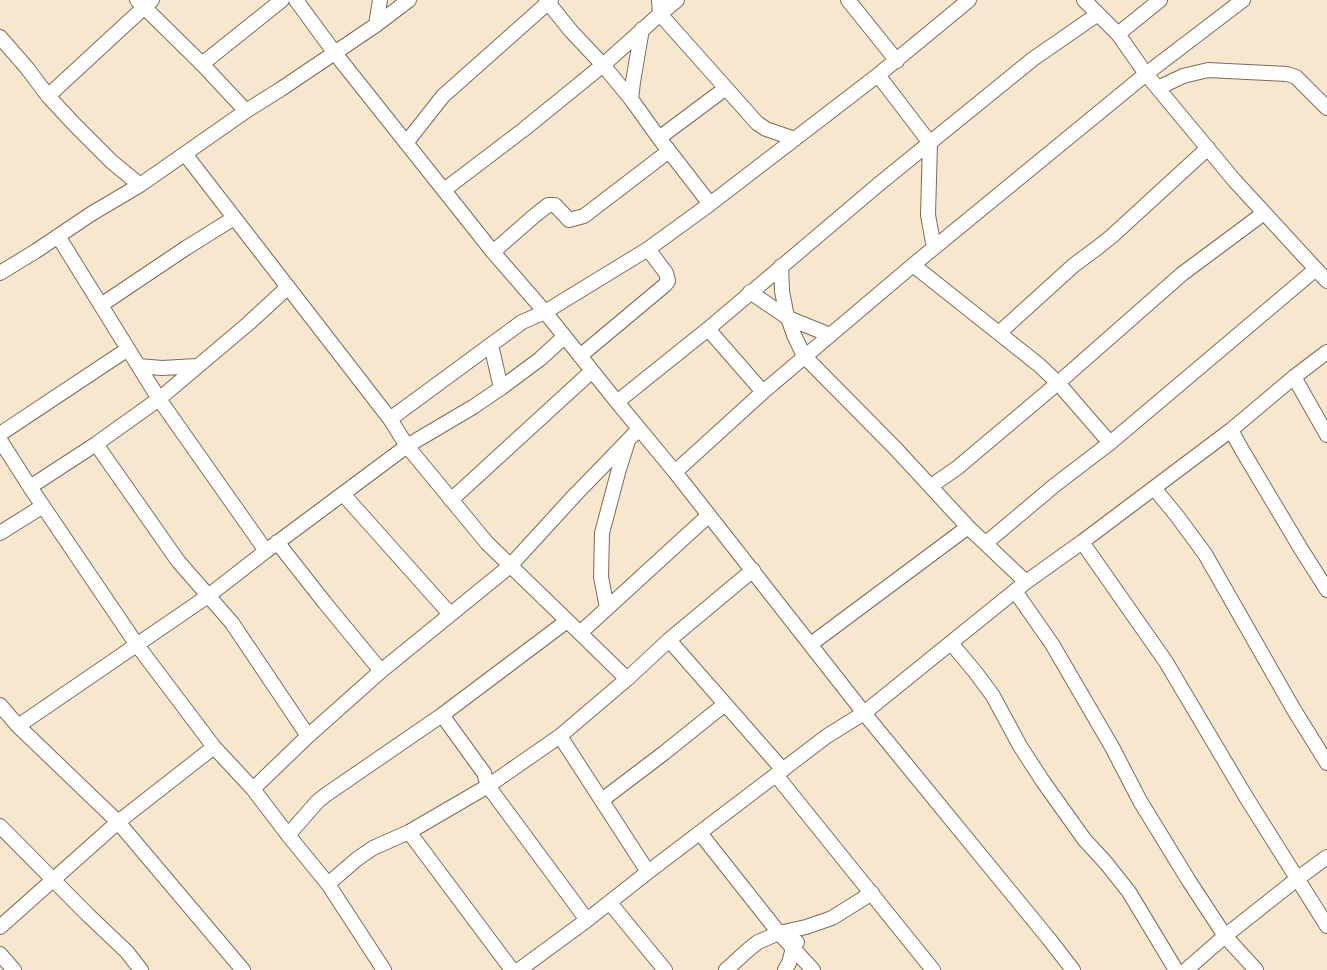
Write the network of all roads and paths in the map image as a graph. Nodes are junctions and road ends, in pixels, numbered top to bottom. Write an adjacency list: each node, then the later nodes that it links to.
1 (282, 0): 21 (street)
2 (296, 0): 19 (street)
3 (380, 0): 15 (street)
4 (409, 0): 15 (street)
5 (677, 0): 13 (street)
6 (848, 0): 20 (street)
7 (969, 0): 20 (street)
8 (1084, 0): 14 (street)
9 (1160, 0): 17 (street)
10 (1243, 0): 23 (street)
11 (548, 1): 22 (street); 33 (street)
12 (145, 2): 21 (street); 27 (street)
13 (659, 7): 16 (street); 25 (street)
14 (1098, 14): 17 (street); 34 (street)
15 (375, 25): 19 (street)
16 (642, 29): 22 (street); 28 (street)
17 (1118, 34): 23 (street)
18 (2, 43): 27 (street)
19 (334, 52): 30 (street); 33 (street)
20 (897, 61): 24 (street)
21 (202, 64): 30 (street)
22 (603, 65): 28 (street); 39 (street)
23 (1146, 74): 26 (street); 44 (street)
24 (878, 75): 32 (street); 34 (street)
25 (726, 88): 31 (street); 32 (street)
26 (1158, 88): 29 (street); 35 (street)
27 (48, 96): 38 (street)
28 (631, 99): 31 (street)
29 (1327, 108)
30 (246, 111): 37 (street)
31 (659, 138): 36 (street)
32 (795, 139): 40 (street)
33 (406, 143): 39 (street)
34 (930, 143): 44 (street); 48 (street)
35 (1208, 148): 41 (street); 58 (street)
36 (669, 151): 40 (street); 46 (street)
37 (185, 154): 38 (street); 42 (street)
38 (140, 185): 43 (street)
39 (444, 190): 46 (street)
40 (710, 204): 45 (street)
41 (1264, 213): 49 (street); 70 (street)
42 (234, 218): 52 (street); 54 (street)
43 (58, 236): 50 (street); 54 (street)
44 (934, 248): 47 (street)
45 (648, 249): 55 (street); 64 (street)
46 (493, 252): 55 (street)
47 (913, 265): 58 (street); 59 (street)
48 (781, 266): 53 (street); 56 (street)
49 (1316, 270): 51 (street); 81 (street)
50 (0, 273)
51 (1327, 281)
52 (288, 287): 67 (street); 75 (street)
53 (750, 292): 56 (street); 57 (street)
54 (101, 305): 62 (street)
55 (545, 312): 60 (street); 61 (street)
56 (788, 318): 59 (street); 65 (street)
57 (708, 328): 72 (street); 74 (street)
58 (999, 333): 70 (street)
59 (830, 335): 65 (street)
60 (564, 337): 64 (street); 71 (street)
61 (491, 345): 71 (street); 75 (street)
62 (128, 349): 66 (street); 78 (street)
63 (1327, 352): 69 (street)
64 (580, 356): 68 (street)
65 (804, 356): 72 (street); 86 (street)
66 (138, 366): 67 (street); 73 (street)
67 (197, 366): 73 (street)
68 (592, 371): 74 (street); 90 (street)
69 (1294, 377): 77 (street); 79 (street)
70 (1058, 383): 81 (street); 86 (street)
71 (501, 388): 83 (street)
72 (763, 392): 85 (street)
73 (159, 399): 82 (street); 98 (street)
74 (617, 402): 76 (street)
75 (390, 419): 83 (street)
76 (639, 429): 80 (street); 85 (street)
77 (1231, 430): 88 (street); 102 (street)
78 (0, 434)
79 (1327, 435)
80 (629, 440): 99 (street); 105 (street)
81 (1110, 443): 97 (street)
82 (96, 444): 87 (street); 104 (street)
83 (407, 446): 89 (street); 90 (street)
84 (2, 449): 87 (street)
85 (675, 472): 92 (street)
86 (931, 486): 93 (street)
87 (30, 487): 91 (street)
88 (1154, 488): 96 (street); 123 (street)
89 (344, 494): 95 (street); 106 (street)
90 (451, 500): 99 (street)
91 (43, 506): 94 (street); 112 (street)
92 (709, 515): 100 (street); 105 (street)
93 (968, 527): 97 (street); 111 (street)
94 (0, 533)
95 (278, 542): 98 (street); 113 (street)
96 (1082, 542): 101 (street); 135 (street)
97 (986, 543): 101 (street)
98 (266, 551): 104 (street)
99 (510, 566): 106 (street); 107 (street)
100 (753, 570): 109 (street); 111 (street)
101 (1026, 582): 103 (street)
102 (1327, 590)
103 (1015, 591): 110 (street); 145 (street)
104 (208, 596): 112 (street); 120 (street)
105 (607, 608): 108 (street)
106 (450, 614): 113 (street)
107 (567, 621): 108 (street); 118 (street)
108 (580, 633): 114 (street)
109 (669, 640): 114 (street); 115 (street)
110 (951, 643): 117 (street); 160 (street)
111 (811, 644): 117 (street)
112 (137, 645): 119 (street); 122 (street)
113 (381, 671): 120 (street)
114 (627, 679): 121 (street)
115 (725, 704): 124 (street); 127 (street)
116 (0, 705): 119 (street)
117 (864, 713): 124 (street); 159 (street)
118 (442, 715): 125 (street); 132 (street)
119 (18, 726): 128 (street)
120 (308, 736): 126 (street)
121 (560, 736): 125 (street); 127 (street)
122 (213, 747): 126 (street); 128 (street)
123 (1327, 763)
124 (779, 772): 131 (street); 138 (street)
125 (488, 786): 130 (street); 140 (street)
126 (253, 789): 132 (street)
127 (602, 800): 134 (street)
128 (118, 822): 136 (street); 151 (street)
129 (0, 826): 136 (street)
130 (409, 832): 137 (street); 153 (street)
131 (700, 833): 134 (street); 144 (street)
132 (288, 835): 137 (street)
133 (1327, 857): 135 (street)
134 (648, 872): 139 (street)
135 (1297, 879): 141 (street); 145 (street)
136 (53, 880): 142 (street); 150 (street)
137 (328, 884): 152 (street)
138 (872, 893): 143 (street); 158 (street)
139 (610, 903): 140 (street); 148 (street)
140 (586, 920): 154 (street)
141 (1327, 926)
142 (0, 927)
143 (806, 927): 144 (street); 146 (street)
144 (779, 933): 146 (street); 155 (street)
145 (1225, 936): 161 (street); 162 (street)
146 (793, 948): 156 (street); 157 (street)
147 (0, 954): 149 (street)
148 (660, 969)
149 (14, 970)
150 (141, 970)
151 (243, 970)
152 (384, 970)
153 (512, 970)
154 (519, 970)
155 (726, 970)
156 (785, 970)
157 (813, 970)
158 (933, 970)
159 (1073, 970)
160 (1176, 970)
161 (1186, 970)
162 (1256, 970)

